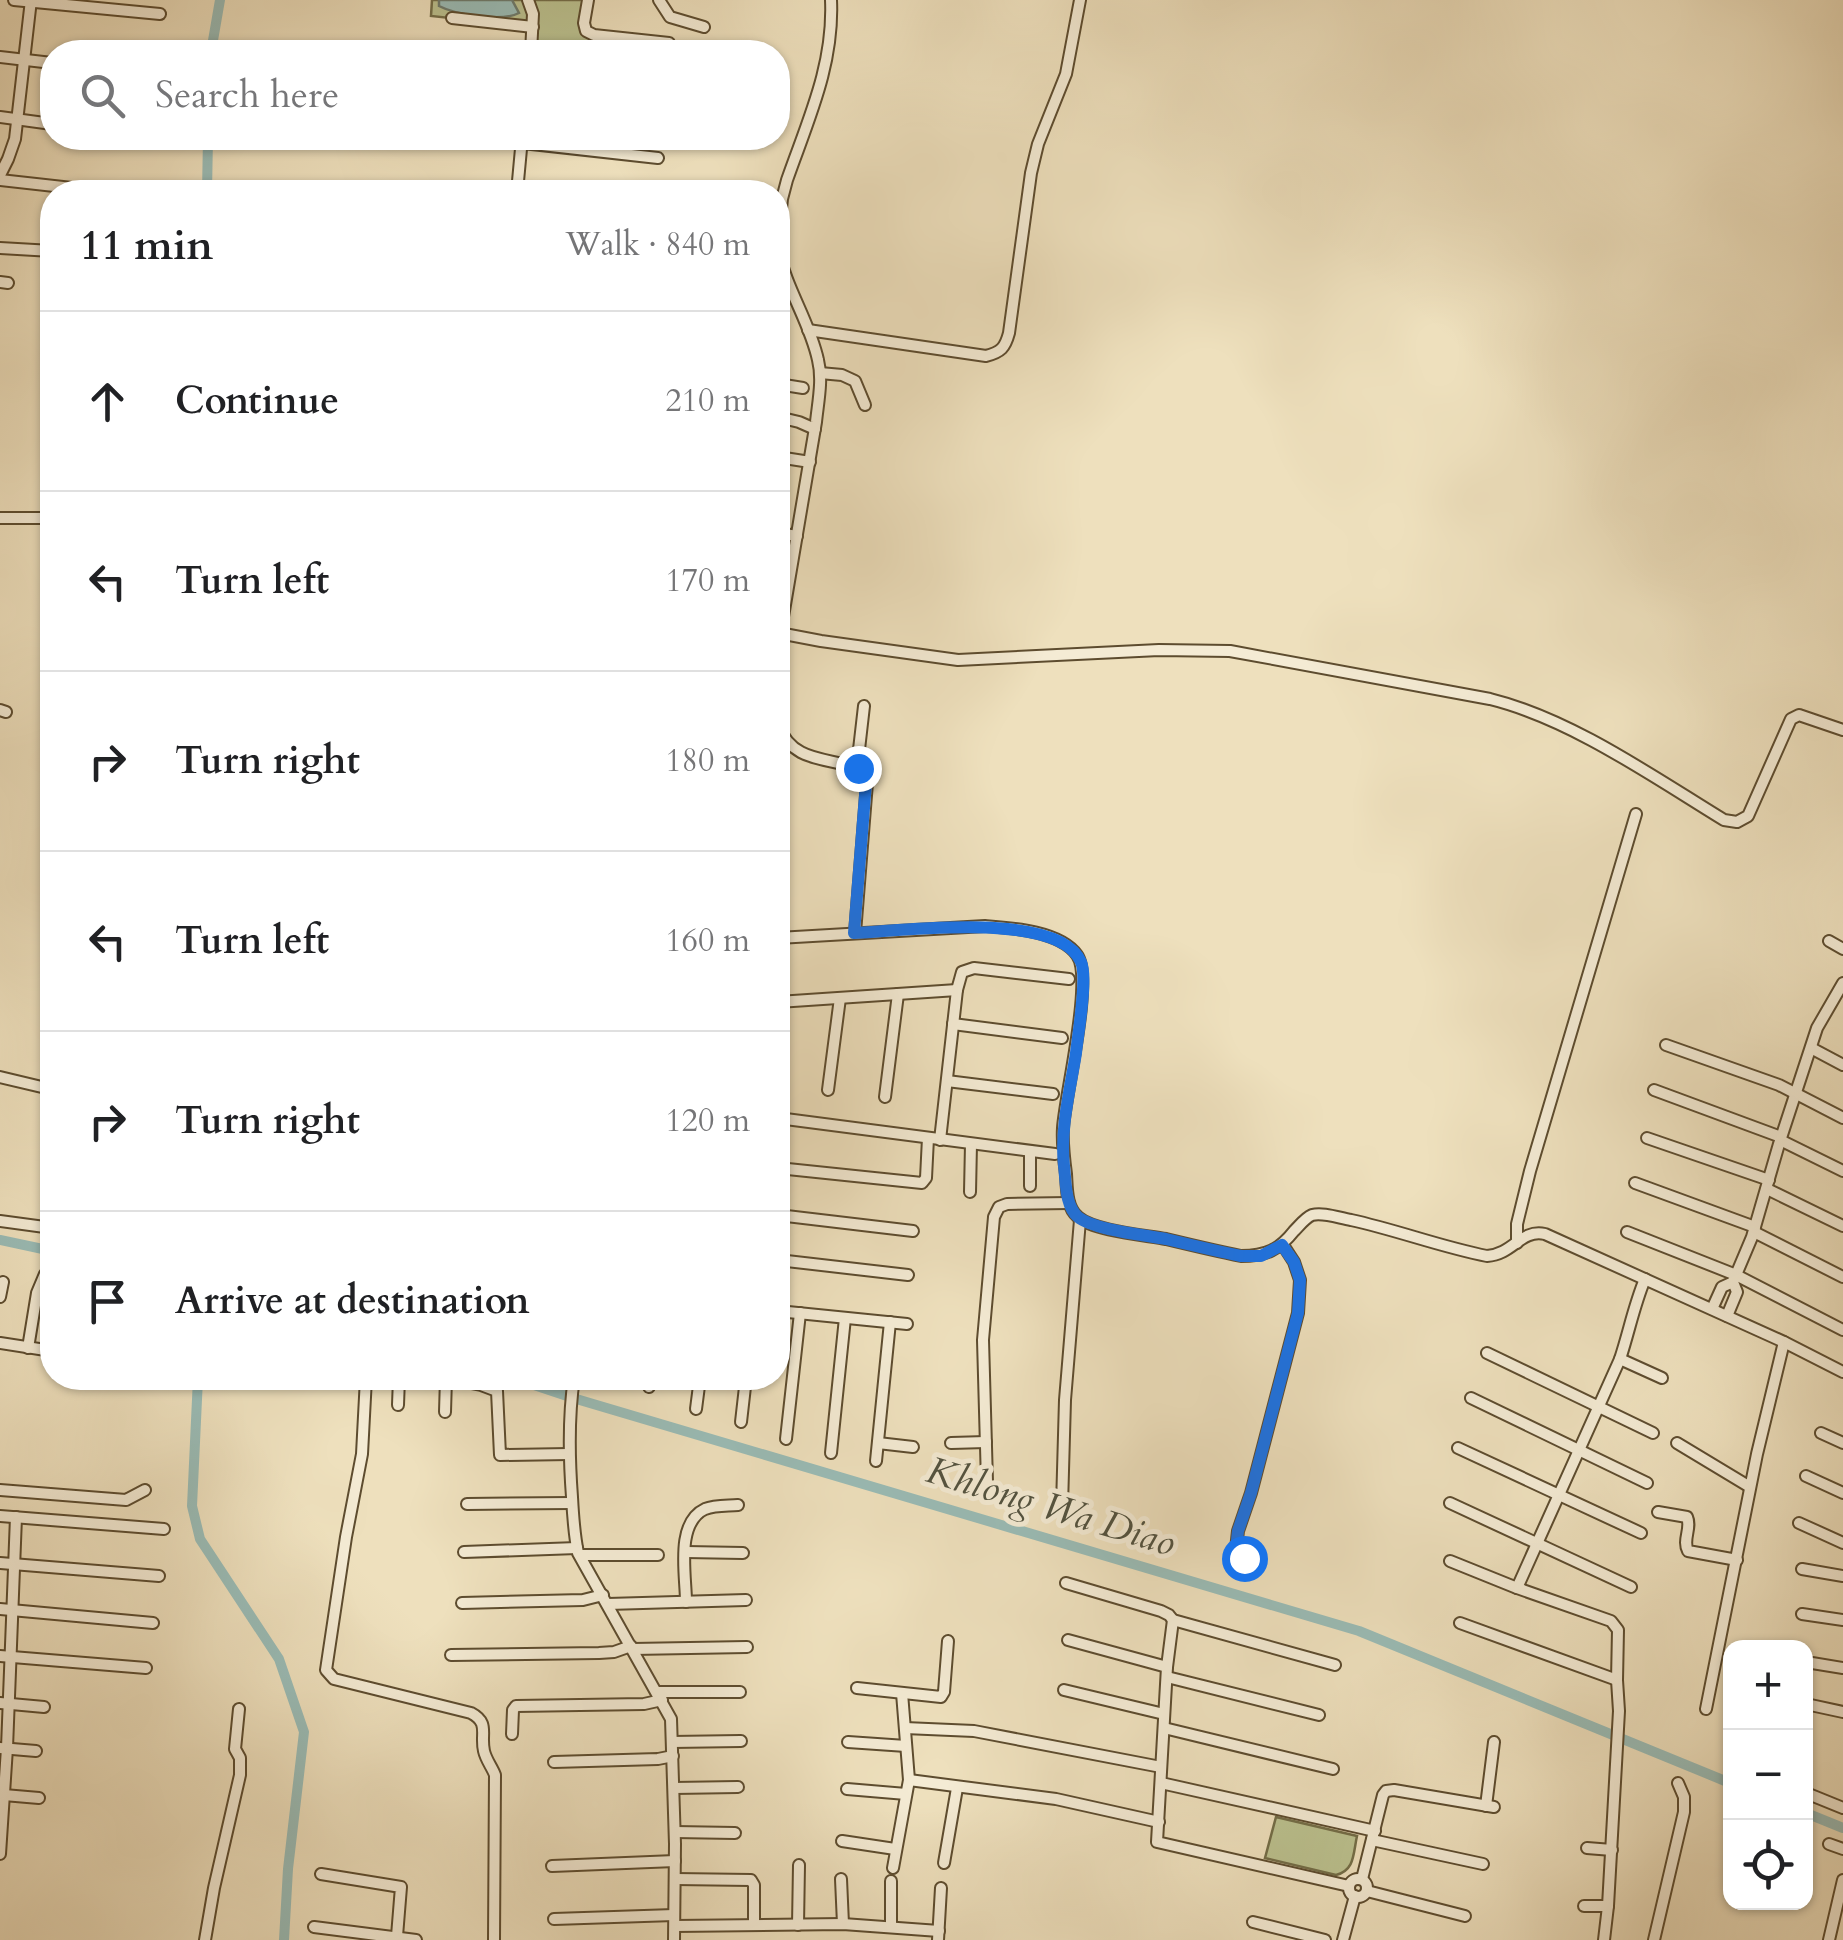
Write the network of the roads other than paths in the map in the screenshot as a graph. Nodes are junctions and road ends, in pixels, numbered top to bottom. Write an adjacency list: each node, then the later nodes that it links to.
1 (14, 0): 7 (street)
2 (528, 0): 10 (street)
3 (588, 0): 13 (street)
4 (659, 0): 11 (street)
5 (832, 0): 25 (street)
6 (1080, 0): 30 (street)
7 (31, 1): 8 (street); 15 (street)
8 (160, 14)
9 (452, 18): 10 (street)
10 (533, 27): 12 (street)
11 (704, 27)
12 (532, 40)
13 (641, 40)
14 (0, 58): 15 (street)
15 (24, 60): 16 (street); 18 (street)
16 (40, 62)
17 (0, 116): 18 (street)
18 (17, 120): 19 (street); 23 (street)
19 (40, 123)
20 (520, 150): 24 (street)
21 (606, 150): 22 (street)
22 (658, 158)
23 (0, 177): 26 (street)
24 (518, 180)
25 (788, 180)
26 (40, 183)
27 (0, 248): 28 (street)
28 (40, 250)
29 (790, 288): 30 (street)
30 (808, 330): 31 (street)
31 (820, 373): 34 (street); 36 (street)
32 (790, 386): 33 (street)
33 (802, 388)
34 (865, 405)
35 (790, 421): 36 (street)
36 (815, 429): 38 (street)
37 (790, 459): 38 (street)
38 (810, 462): 42 (street)
39 (0, 518): 40 (street)
40 (40, 518)
41 (790, 535): 42 (street)
42 (797, 536): 43 (street)
43 (790, 576)
44 (790, 635): 46 (street)
45 (864, 706): 48 (street)
46 (1843, 730)
47 (790, 742): 48 (street)
48 (858, 768): 50 (street)
49 (1636, 814): 97 (street)
50 (854, 933): 51 (street); 88 (street)
51 (790, 937)
52 (1829, 941): 53 (street)
53 (1843, 949)
54 (1069, 979): 56 (street)
55 (1843, 982): 59 (street)
56 (957, 990): 57 (street); 61 (street)
57 (898, 994): 58 (street); 73 (street)
58 (840, 998): 60 (street); 69 (street)
59 (1839, 1000): 64 (street)
60 (790, 1003)
61 (953, 1024): 62 (street); 67 (street)
62 (1062, 1038)
63 (1666, 1045): 72 (street)
64 (1811, 1048): 65 (street); 72 (street)
65 (1843, 1064)
66 (0, 1077): 68 (street)
67 (947, 1081): 71 (street); 77 (street)
68 (40, 1087)
69 (828, 1090)
70 (1654, 1090): 78 (street)
71 (1052, 1094)
72 (1796, 1094): 74 (street); 78 (street)
73 (885, 1097)
74 (1843, 1118)
75 (790, 1120): 77 (street)
76 (1647, 1138): 85 (street)
77 (934, 1139): 79 (street); 82 (street)
78 (1781, 1139): 83 (street); 85 (street)
79 (971, 1144): 80 (street); 87 (street)
80 (1030, 1150): 81 (street); 86 (street)
81 (1055, 1154)
82 (790, 1169)
83 (1843, 1171)
84 (1635, 1183): 94 (street)
85 (1768, 1185): 93 (street); 94 (street)
86 (1030, 1186)
87 (970, 1192)
88 (1069, 1202): 90 (street); 139 (street)
89 (790, 1216): 95 (street)
90 (1080, 1220): 98 (street); 162 (street)
91 (0, 1221): 92 (street)
92 (40, 1226)
93 (1843, 1226)
94 (1754, 1230): 101 (street); 103 (street)
95 (913, 1231)
96 (1627, 1232): 103 (street)
97 (1517, 1243): 98 (street); 102 (street)
98 (1282, 1245): 179 (street)
99 (790, 1261): 100 (street)
100 (908, 1275)
101 (1843, 1277)
102 (1645, 1279): 107 (street); 120 (street)
103 (1734, 1279): 107 (street); 110 (street); 114 (street)
104 (2, 1282): 106 (street)
105 (40, 1285): 117 (street)
106 (0, 1297)
107 (1712, 1309): 110 (street)
108 (790, 1312): 109 (street)
109 (800, 1313): 111 (street); 138 (street)
110 (1727, 1316): 115 (street)
111 (845, 1318): 112 (street); 148 (street)
112 (890, 1322): 113 (street); 140 (street)
113 (907, 1324)
114 (1843, 1330)
115 (1784, 1342): 121 (street); 153 (street)
116 (0, 1343): 117 (street)
117 (28, 1348): 118 (street)
118 (40, 1350)
119 (1487, 1353): 132 (street)
120 (1620, 1359): 122 (street); 132 (street)
121 (1843, 1372)
122 (1662, 1378)
123 (365, 1390): 287 (street)
124 (399, 1390): 131 (street)
125 (446, 1390): 134 (street)
126 (493, 1390): 147 (street)
127 (572, 1390): 147 (street)
128 (698, 1390): 133 (street)
129 (745, 1390): 135 (street)
130 (1471, 1398): 146 (street)
131 (398, 1405)
132 (1599, 1406): 137 (street); 146 (street)
133 (696, 1409)
134 (445, 1412)
135 (742, 1422)
136 (1820, 1432): 143 (street)
137 (1653, 1434)
138 (786, 1439)
139 (986, 1442): 141 (street); 151 (street)
140 (878, 1443): 144 (street); 149 (street)
141 (951, 1443)
142 (1678, 1443): 153 (street)
143 (1843, 1443)
144 (914, 1446)
145 (1458, 1448): 157 (street)
146 (1579, 1449): 152 (street); 157 (street)
147 (569, 1454): 159 (street)
148 (831, 1454)
149 (876, 1461)
150 (1806, 1476): 156 (street)
151 (987, 1482)
152 (1647, 1483)
153 (1750, 1487): 176 (street)
154 (0, 1490): 155 (street)
155 (145, 1490)
156 (1843, 1492)
157 (1559, 1494): 168 (street); 169 (street)
158 (1450, 1502): 169 (street)
159 (572, 1503): 160 (street); 172 (street)
160 (468, 1504)
161 (738, 1505): 173 (street)
162 (1062, 1506)
163 (1658, 1512): 176 (street)
164 (0, 1516): 165 (street)
165 (16, 1517): 167 (street); 180 (street)
166 (1800, 1523): 170 (street)
167 (164, 1529)
168 (1642, 1534)
169 (1538, 1543): 185 (street); 186 (street)
170 (1843, 1543)
171 (464, 1552): 172 (street)
172 (579, 1552): 175 (street); 187 (street)
173 (686, 1552): 174 (street); 190 (street)
174 (743, 1553)
175 (658, 1555)
176 (1737, 1560): 217 (street)
177 (1450, 1561): 186 (street)
178 (0, 1563): 180 (street)
179 (1256, 1563)
180 (14, 1564): 182 (street); 191 (street)
181 (1802, 1570): 183 (street)
182 (159, 1576)
183 (1843, 1576)
184 (1066, 1582): 193 (street)
185 (1631, 1587)
186 (1518, 1588): 208 (street)
187 (606, 1600): 189 (street); 190 (street); 200 (street)
188 (746, 1600): 190 (street)
189 (462, 1602)
190 (686, 1602)
191 (6, 1610): 195 (street); 202 (street)
192 (1802, 1614): 194 (street)
193 (1172, 1620): 204 (street); 207 (street)
194 (1843, 1620)
195 (154, 1623)
196 (1460, 1623): 208 (street)
197 (1068, 1640): 207 (street)
198 (948, 1641): 212 (street)
199 (746, 1647): 200 (street)
200 (632, 1648): 201 (street); 213 (street)
201 (451, 1655)
202 (5, 1656): 205 (street); 214 (street)
203 (1813, 1663): 206 (street)
204 (1336, 1664)
205 (146, 1668)
206 (1843, 1668)
207 (1167, 1672): 220 (street); 221 (street)
208 (1616, 1680): 258 (street)
209 (856, 1688): 212 (street)
210 (1064, 1690): 220 (street)
211 (740, 1692): 213 (street)
212 (902, 1693): 222 (street)
213 (659, 1696): 224 (street); 226 (street)
214 (4, 1703): 216 (street); 230 (street)
215 (1813, 1706): 219 (street)
216 (44, 1707)
217 (1706, 1709)
218 (240, 1710): 285 (street)
219 (1843, 1712)
220 (1164, 1714): 223 (street)
221 (1320, 1715)
222 (905, 1728): 229 (street); 234 (street)
223 (1164, 1728): 234 (street); 235 (street)
224 (512, 1734)
225 (741, 1741): 226 (street)
226 (672, 1742): 232 (street)
227 (848, 1742): 229 (street)
228 (1494, 1742): 251 (street)
229 (906, 1746): 236 (street)
230 (4, 1748): 231 (street); 245 (street)
231 (36, 1751)
232 (673, 1756): 233 (street); 239 (street)
233 (554, 1762)
234 (1162, 1767): 238 (street)
235 (1333, 1769)
236 (908, 1780): 241 (street); 243 (street)
237 (1678, 1782): 292 (street)
238 (1161, 1783): 248 (street); 251 (street)
239 (674, 1788): 240 (street); 249 (street)
240 (738, 1788)
241 (958, 1788): 248 (street); 260 (street)
242 (847, 1789): 243 (street)
243 (906, 1794): 256 (street)
244 (1813, 1796): 247 (street)
245 (3, 1798): 246 (street); 255 (street)
246 (39, 1798)
247 (1843, 1808)
248 (1158, 1822): 271 (street)
249 (674, 1832): 250 (street); 259 (street)
250 (735, 1832)
251 (1373, 1835): 261 (street); 271 (street)
252 (842, 1841): 256 (street)
253 (1829, 1844): 257 (street)
254 (1587, 1848): 258 (street)
255 (0, 1849)
256 (896, 1849): 264 (street)
257 (1843, 1849)
258 (1612, 1850): 273 (street)
259 (675, 1861): 263 (street); 266 (street)
260 (944, 1863)
261 (1483, 1864)
262 (798, 1865): 278 (street)
263 (552, 1866)
264 (892, 1868)
265 (321, 1874): 283 (street)
266 (675, 1878): 276 (street); 280 (street)
267 (842, 1880): 279 (street)
268 (1843, 1880): 293 (street)
269 (892, 1881): 282 (street)
270 (941, 1888): 284 (street)
271 (1357, 1891): 274 (street); 290 (street)
272 (1584, 1906): 273 (street)
273 (1608, 1906): 291 (street)
274 (1466, 1916)
275 (554, 1919): 276 (street)
276 (674, 1920): 280 (street); 288 (street)
277 (1253, 1922): 289 (street)
278 (798, 1924): 279 (street); 280 (street)
279 (843, 1924): 282 (street)
280 (754, 1925)
281 (314, 1927): 283 (street)
282 (891, 1927): 284 (street)
283 (397, 1936): 286 (street)
284 (939, 1936)
285 (205, 1940)
286 (416, 1940)
287 (494, 1940)
288 (674, 1940)
289 (1325, 1940)
290 (1342, 1940)
291 (1604, 1940)
292 (1654, 1940)
293 (1830, 1940)

